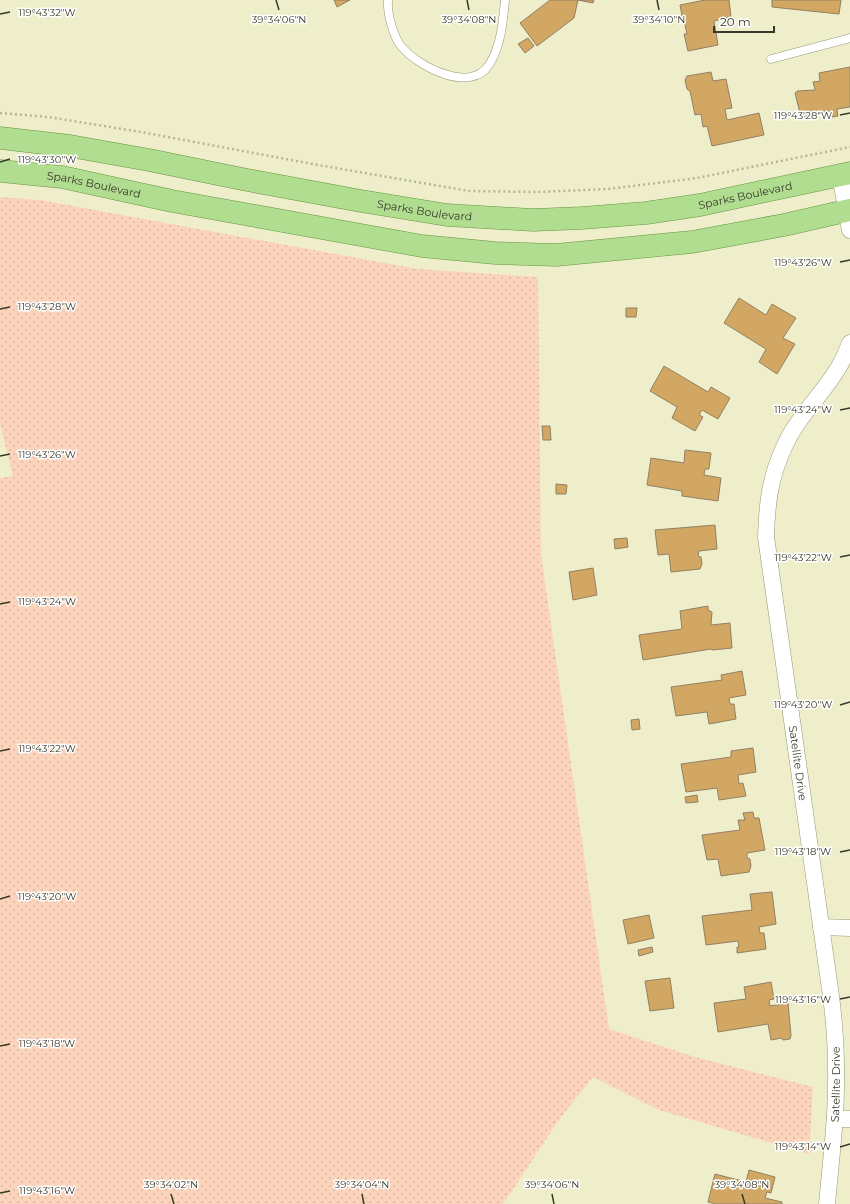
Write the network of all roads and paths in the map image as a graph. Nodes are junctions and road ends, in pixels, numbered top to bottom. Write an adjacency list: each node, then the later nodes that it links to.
1 (388, 0): 2 (lane)
2 (505, 0)
3 (850, 38): 4 (lane)
4 (771, 59)
5 (0, 113): 7 (path)
6 (0, 138): 9 (main road, Sparks Boulevard)
7 (850, 147)
8 (0, 172): 10 (main road, Sparks Boulevard)
9 (845, 174): 10 (street)
10 (849, 217)
11 (850, 343): 12 (street, Satellite Drive)
12 (821, 927): 13 (street); 14 (street, Satellite Drive)
13 (850, 928)
14 (842, 1119): 15 (street, Satellite Drive)
15 (828, 1204)

